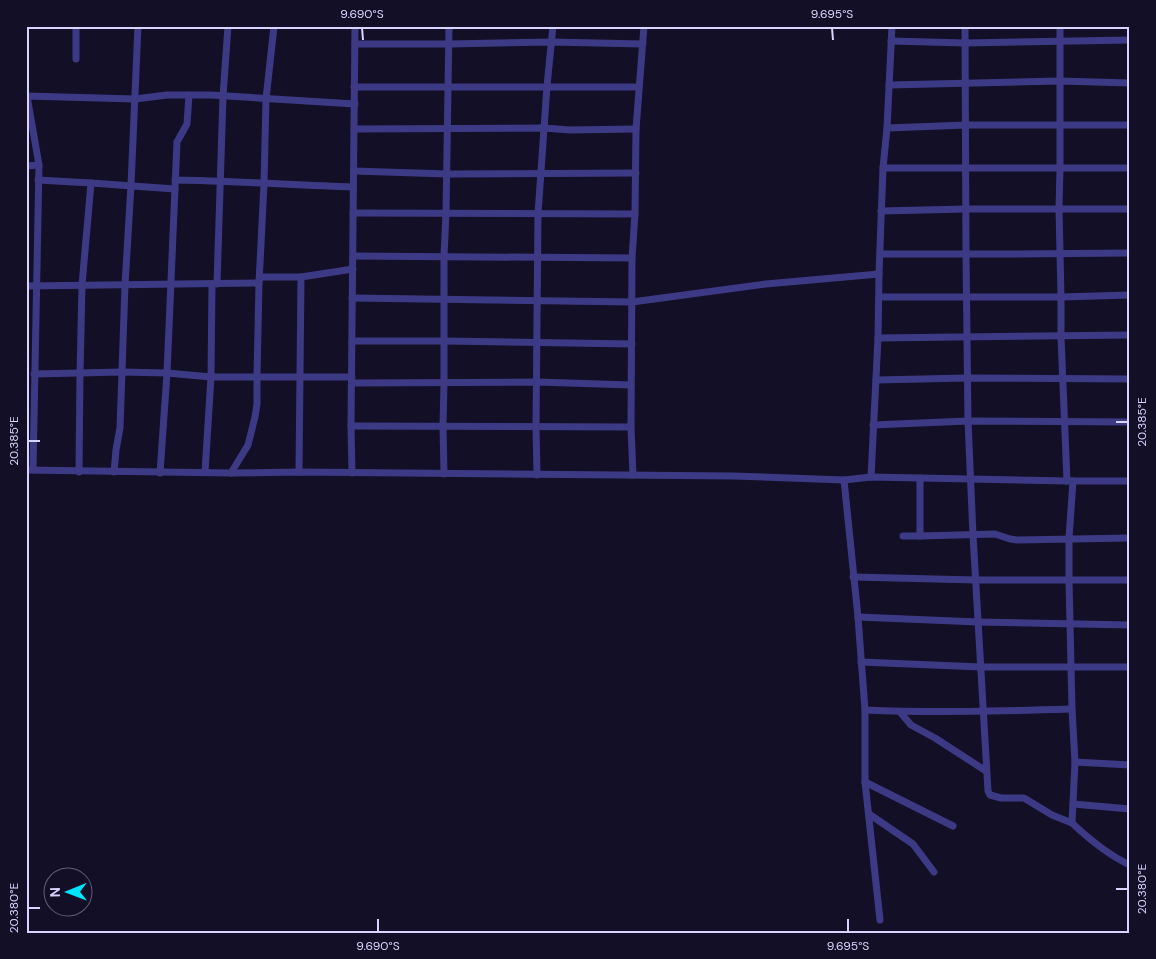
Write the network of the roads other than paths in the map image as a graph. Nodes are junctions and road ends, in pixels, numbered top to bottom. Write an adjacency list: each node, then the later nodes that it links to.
1 (76, 26): 20 (street)
2 (138, 26): 32 (street)
3 (228, 26): 31 (street)
4 (274, 26): 33 (street)
5 (355, 26): 17 (street)
6 (449, 26): 18 (street)
7 (554, 26): 15 (street)
8 (644, 26): 19 (street)
9 (892, 26): 13 (street)
10 (965, 26): 16 (street)
11 (1060, 26): 14 (street)
12 (1130, 40): 14 (street)
13 (892, 41): 16 (street); 23 (street)
14 (1061, 41): 16 (street); 21 (street)
15 (552, 42): 18 (street); 19 (street); 25 (street)
16 (965, 42): 24 (street)
17 (355, 44): 18 (street); 26 (street)
18 (449, 44): 27 (street)
19 (643, 44): 28 (street)
20 (76, 59)
21 (1060, 82): 22 (street); 24 (street); 35 (street)
22 (1130, 82)
23 (889, 84): 24 (street); 40 (street)
24 (966, 84): 36 (street)
25 (547, 86): 27 (street); 28 (street); 39 (street)
26 (354, 87): 27 (street); 34 (street)
27 (448, 87): 38 (street)
28 (639, 87): 42 (street)
29 (189, 95): 31 (street); 32 (street); 54 (street)
30 (26, 96): 32 (street); 43 (street)
31 (223, 96): 33 (street); 55 (street)
32 (136, 99): 58 (street)
33 (266, 99): 34 (street); 57 (street)
34 (355, 104): 41 (street)
35 (1060, 124): 36 (street); 37 (street); 48 (street)
36 (966, 125): 40 (street); 46 (street)
37 (1130, 125)
38 (448, 128): 39 (street); 41 (street); 52 (street)
39 (544, 128): 42 (street); 50 (street)
40 (887, 128): 45 (street)
41 (354, 129): 49 (street)
42 (636, 129): 51 (street)
43 (39, 165): 44 (street); 53 (street)
44 (26, 166)
45 (883, 168): 46 (street); 64 (street)
46 (966, 168): 48 (street); 62 (street)
47 (1130, 168): 48 (street)
48 (1060, 169): 61 (street)
49 (354, 171): 52 (street); 59 (street)
50 (541, 173): 51 (street); 52 (street); 67 (street)
51 (636, 173): 68 (street)
52 (447, 174): 66 (street)
53 (38, 180): 56 (street); 83 (street)
54 (175, 180): 55 (street); 60 (street)
55 (221, 181): 57 (street); 82 (street)
56 (91, 182): 58 (street); 84 (street)
57 (264, 184): 59 (street); 80 (street)
58 (131, 185): 60 (street); 85 (street)
59 (353, 187): 65 (street)
60 (175, 189): 81 (street)
61 (1059, 208): 62 (street); 63 (street); 69 (street)
62 (966, 209): 64 (street); 72 (street)
63 (1130, 209)
64 (881, 211): 71 (street)
65 (353, 213): 66 (street); 73 (street)
66 (446, 213): 67 (street); 74 (street)
67 (538, 214): 68 (street); 75 (street)
68 (635, 214): 76 (street)
69 (1060, 253): 70 (street); 72 (street); 90 (street)
70 (1130, 253)
71 (880, 254): 72 (street); 78 (street)
72 (966, 254): 88 (street)
73 (353, 256): 74 (street); 77 (street)
74 (444, 256): 75 (street); 92 (street)
75 (538, 258): 76 (street); 93 (street)
76 (632, 258): 94 (street)
77 (353, 269): 79 (street); 91 (street)
78 (879, 274): 89 (street); 94 (street)
79 (301, 277): 80 (street); 108 (street)
80 (259, 280): 82 (street); 107 (street)
81 (171, 284): 82 (street); 85 (street); 104 (street)
82 (214, 284): 109 (street)
83 (37, 285): 84 (street); 86 (street); 105 (street)
84 (82, 285): 85 (street); 106 (street)
85 (125, 285): 103 (street)
86 (26, 286)
87 (1130, 295): 90 (street)
88 (966, 296): 89 (street); 90 (street); 98 (street)
89 (879, 297): 97 (street)
90 (1061, 297): 96 (street)
91 (352, 298): 92 (street); 99 (street)
92 (444, 300): 93 (street); 100 (street)
93 (537, 300): 94 (street); 101 (street)
94 (632, 302): 102 (street)
95 (1130, 335): 96 (street)
96 (1061, 336): 98 (street); 111 (street)
97 (878, 338): 98 (street); 114 (street)
98 (967, 338): 110 (street)
99 (352, 341): 100 (street); 113 (street)
100 (444, 341): 101 (street); 116 (street)
101 (537, 342): 102 (street); 115 (street)
102 (632, 344): 117 (street)
103 (122, 372): 104 (street); 106 (street); 128 (street)
104 (167, 373): 109 (street); 129 (street)
105 (34, 374): 106 (street); 126 (street)
106 (80, 374): 127 (street)
107 (256, 376): 108 (street); 109 (street); 133 (street)
108 (300, 376): 113 (street); 131 (street)
109 (211, 377): 130 (street)
110 (967, 378): 111 (street); 114 (street); 118 (street)
111 (1063, 379): 112 (street); 119 (street)
112 (1130, 379)
113 (352, 380): 116 (street); 122 (street)
114 (876, 380): 121 (street)
115 (537, 382): 116 (street); 117 (street); 124 (street)
116 (444, 383): 123 (street)
117 (631, 386): 125 (street)
118 (968, 421): 119 (street); 121 (street); 139 (street)
119 (1064, 421): 120 (street); 141 (street)
120 (1130, 422)
121 (873, 425): 137 (street)
122 (351, 426): 123 (street); 132 (street)
123 (443, 426): 124 (street); 134 (street)
124 (536, 427): 125 (street); 135 (street)
125 (631, 428): 136 (street)
126 (30, 470): 127 (street)
127 (79, 472): 128 (street)
128 (114, 472): 129 (street)
129 (160, 472): 130 (street)
130 (205, 472): 133 (street)
131 (299, 472): 132 (street); 133 (street)
132 (352, 472): 134 (street)
133 (231, 473)
134 (444, 474): 135 (street)
135 (537, 475): 136 (street)
136 (633, 476): 140 (street)
137 (871, 477): 138 (street); 140 (street)
138 (920, 478): 139 (street); 145 (street)
139 (970, 478): 141 (street); 143 (street)
140 (844, 480): 148 (street)
141 (1070, 481): 142 (street); 146 (street)
142 (1130, 481)
143 (973, 535): 145 (street); 146 (street); 149 (street)
144 (903, 536): 145 (street)
145 (920, 536)
146 (1069, 538): 147 (street); 150 (street)
147 (1130, 538)
148 (853, 577): 149 (street); 152 (street)
149 (976, 580): 150 (street); 153 (street)
150 (1068, 580): 151 (street); 154 (street)
151 (1130, 580)
152 (858, 616): 153 (street); 156 (street)
153 (978, 622): 154 (street); 158 (street)
154 (1070, 624): 155 (street); 159 (street)
155 (1130, 625)
156 (861, 662): 158 (street); 161 (street)
157 (1130, 666): 159 (street)
158 (980, 667): 159 (street); 163 (street)
159 (1071, 667): 160 (street)
160 (1072, 709): 163 (street); 164 (street)
161 (864, 710): 162 (street); 167 (street)
162 (900, 712): 163 (street); 166 (street)
163 (983, 712): 166 (street)
164 (1076, 762): 165 (street); 168 (street)
165 (1130, 765)
166 (986, 770): 171 (street)
167 (866, 782): 170 (street); 172 (street)
168 (1073, 804): 169 (street); 171 (street)
169 (1130, 809)
170 (869, 814): 174 (street); 175 (street)
171 (1072, 823): 173 (street)
172 (953, 826)
173 (1130, 865)
174 (934, 872)
175 (880, 920)

